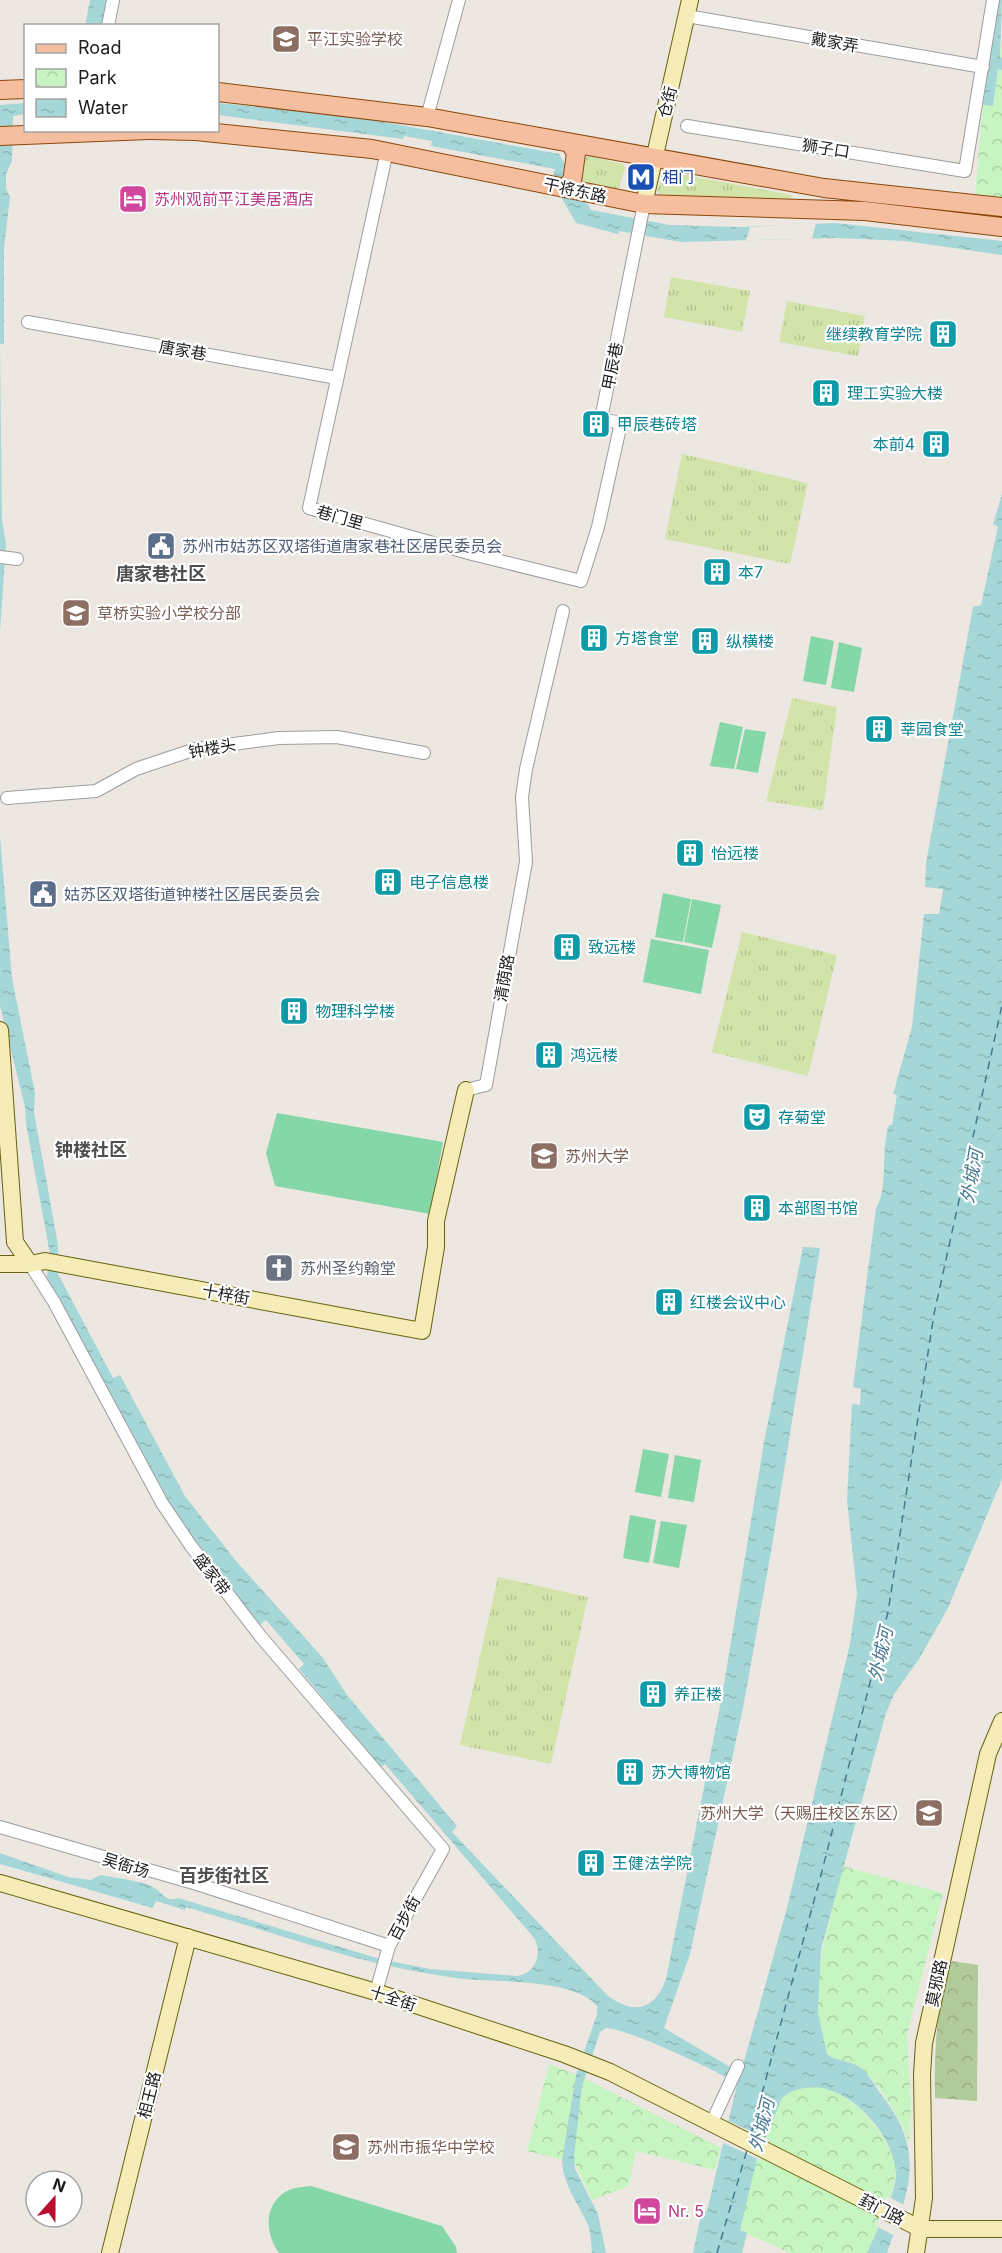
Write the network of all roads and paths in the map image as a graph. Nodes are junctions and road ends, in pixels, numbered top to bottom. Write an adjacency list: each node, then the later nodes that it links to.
1 (113, 0): 5 (street)
2 (459, 0): 10 (street)
3 (993, 0): 6 (street)
4 (689, 8): 6 (street, 戴家弄); 17 (main road, 仓街)
5 (108, 24)
6 (983, 67): 11 (street, 狮子口)
7 (24, 89): 8 (main road)
8 (0, 90)
9 (219, 92): 10 (main road)
10 (427, 117): 15 (main road)
11 (687, 126)
12 (88, 132): 14 (main road, 干将东路)
13 (196, 132): 16 (main road, 干将东路)
14 (0, 136)
15 (570, 143): 17 (main road); 18 (main road)
16 (387, 151): 18 (main road, 干将东路); 23 (street)
17 (654, 158): 19 (main road); 20 (main road, 仓街)
18 (562, 183): 20 (main road, 干将东路)
19 (1002, 207)
20 (643, 209): 21 (main road, 干将东路); 24 (street, 甲辰巷)
21 (1002, 227)
22 (28, 322): 23 (street, 唐家巷)
23 (337, 378): 24 (street, 巷门里)
24 (581, 581)
25 (563, 611): 29 (street, 清荫路)
26 (424, 753): 27 (street, 钟楼头)
27 (7, 798)
28 (0, 1030): 31 (main road)
29 (466, 1090): 33 (main road, 清荫路)
30 (0, 1253): 31 (main road, 十梓街)
31 (46, 1263): 32 (main road, 十梓街); 33 (main road, 十梓街); 36 (street, 盛家带)
32 (0, 1264)
33 (422, 1331)
34 (1002, 1721): 44 (main road, 莫邪路)
35 (0, 1827): 39 (street, 吴衙场)
36 (443, 1849): 39 (street, 百步街)
37 (0, 1883): 38 (main road, 十全街)
38 (188, 1937): 40 (main road, 十全街); 46 (main road, 相王路)
39 (388, 1952): 40 (street, 百步街)
40 (376, 1992): 42 (main road, 十全街)
41 (738, 2066): 42 (street)
42 (714, 2126): 43 (main road, 十全街)
43 (771, 2153): 44 (main road, 葑门路)
44 (921, 2229): 45 (main road, 葑门路); 47 (main road, 莫邪路)
45 (1002, 2229)
46 (110, 2253)
47 (916, 2253)

